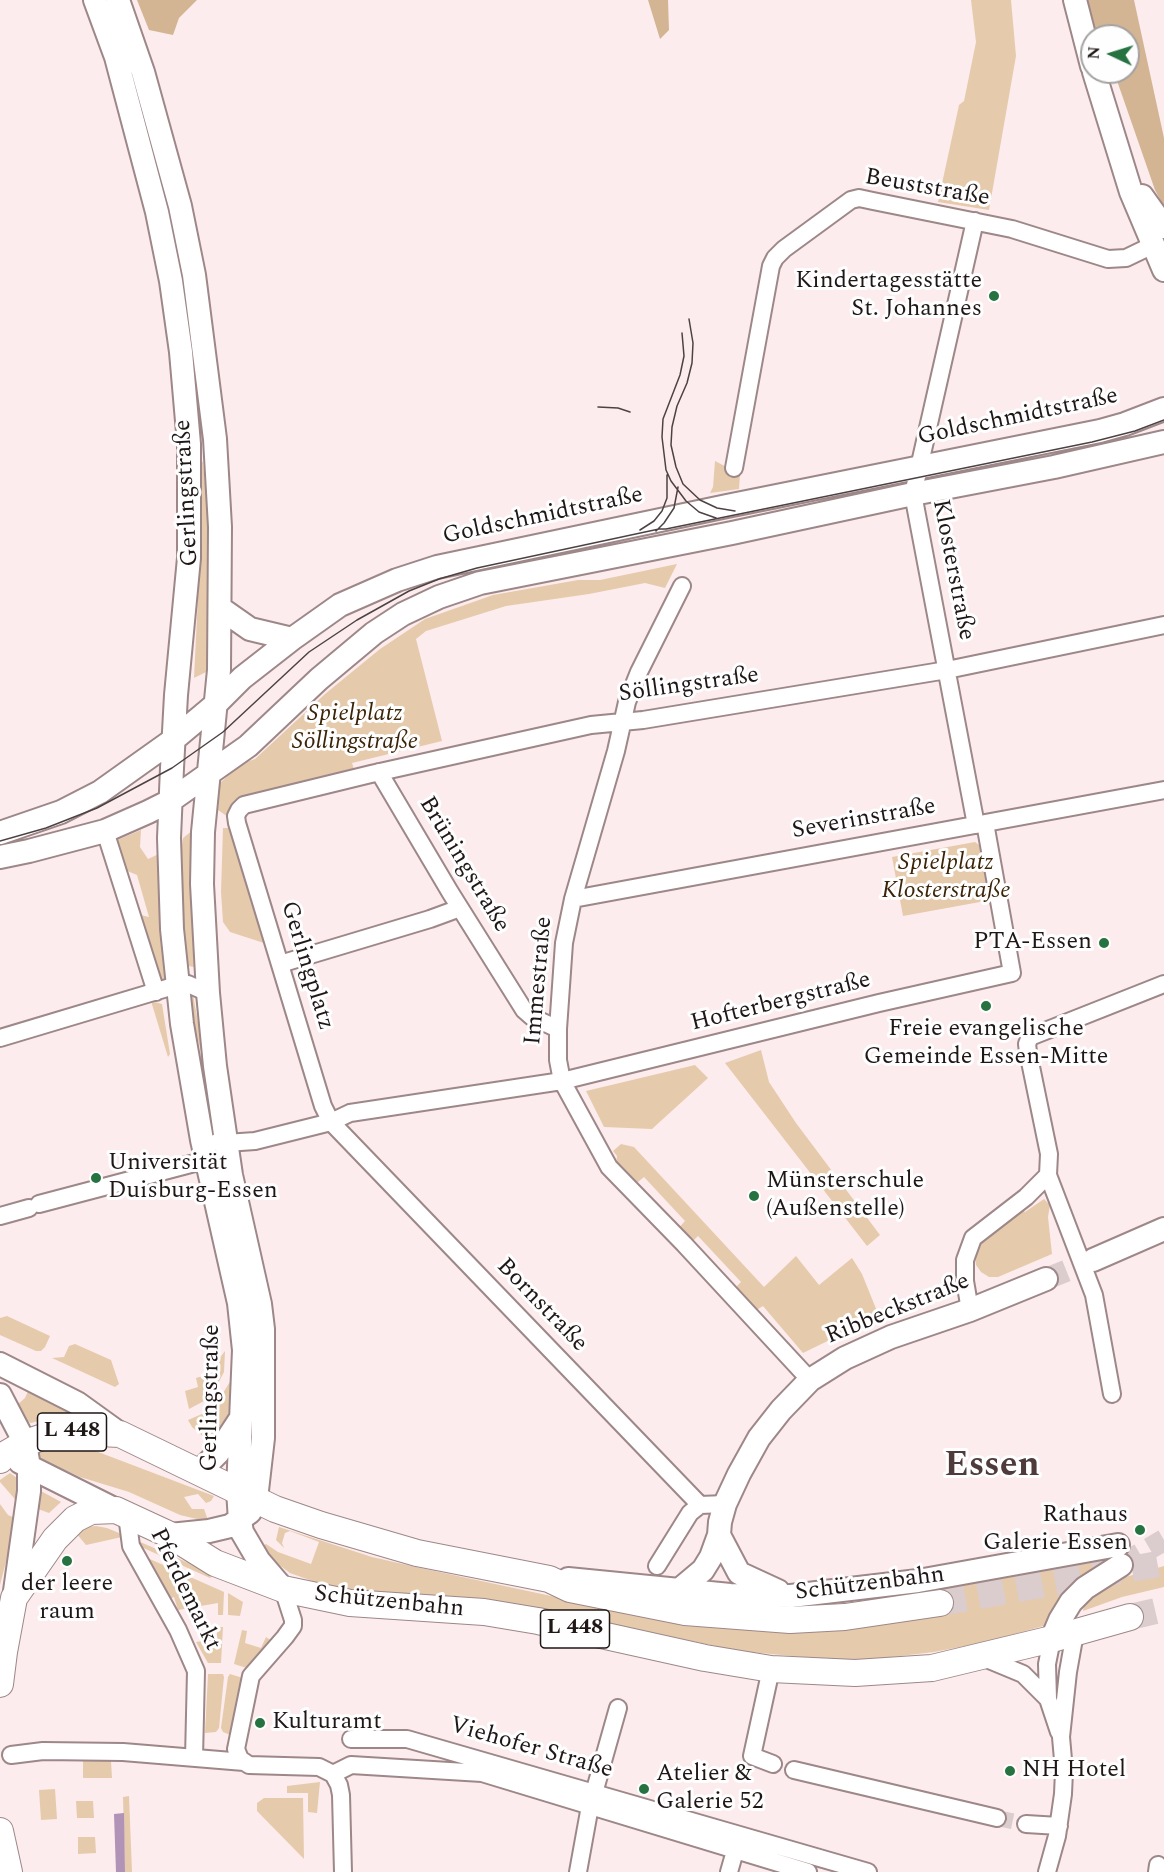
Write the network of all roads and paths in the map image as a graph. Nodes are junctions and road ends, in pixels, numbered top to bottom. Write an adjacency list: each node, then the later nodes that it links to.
1 (95, 0): 21 (main road, Gerlingstraße)
2 (118, 0): 15 (main road, Gerlingstraße)
3 (1075, 0): 4 (main road)
4 (1081, 24)
5 (1098, 84): 7 (main road)
6 (975, 221): 7 (street, Beuststraße); 11 (street, Beuststraße); 12 (street, Klosterstraße)
7 (1160, 243): 8 (main road)
8 (1164, 270)
9 (1164, 409): 12 (main road, Goldschmidtstraße)
10 (1164, 442): 13 (main road)
11 (734, 468)
12 (919, 468): 13 (street, Klosterstraße); 17 (main road, Goldschmidtstraße)
13 (913, 494): 18 (street, Klosterstraße); 23 (main road)
14 (682, 586): 20 (street, Immestraße)
15 (220, 608): 17 (main road); 19 (main road, Gerlingstraße)
16 (1164, 625): 18 (street, Söllingstraße)
17 (292, 639): 19 (main road, Goldschmidtstraße)
18 (947, 670): 20 (street, Söllingstraße); 27 (street, Klosterstraße)
19 (216, 704): 21 (main road, Goldschmidtstraße); 23 (main road, Gerlingstraße)
20 (621, 721): 22 (street, Söllingstraße); 31 (street, Immestraße)
21 (173, 740): 25 (main road, Gerlingstraße); 29 (main road, Goldschmidtstraße)
22 (378, 772): 26 (street, Söllingstraße); 32 (street, Brüningstraße)
23 (208, 775): 25 (main road); 37 (main road, Gerlingstraße)
24 (1164, 790): 27 (street, Severinstraße)
25 (170, 801): 28 (main road); 36 (main road, Gerlingstraße)
26 (237, 823): 33 (street, Gerlingplatz)
27 (980, 824): 31 (street, Severinstraße); 34 (street, Klosterstraße)
28 (105, 831): 30 (main road); 36 (street, Gerlingstraße)
29 (0, 833)
30 (0, 857)
31 (573, 899): 38 (street, Immestraße)
32 (460, 908): 33 (street); 38 (street, Brüningstraße)
33 (280, 964): 41 (street, Gerlingplatz)
34 (1012, 973): 40 (street, Hofterbergstraße)
35 (1164, 984): 44 (street)
36 (166, 988): 37 (street); 39 (street); 43 (main road, Gerlingstraße)
37 (208, 993): 42 (main road, Gerlingstraße)
38 (558, 1029): 40 (street, Immestraße)
39 (0, 1038)
40 (562, 1081): 41 (street, Hofterbergstraße); 51 (street, Immestraße)
41 (331, 1122): 42 (street, Hofterbergstraße); 60 (street, Bornstraße)
42 (226, 1143): 43 (street, Hofterbergstraße); 58 (main road, Gerlingstraße)
43 (204, 1150): 45 (street); 54 (main road, Gerlingstraße)
44 (1048, 1175): 49 (street); 52 (street)
45 (0, 1216)
46 (1164, 1229): 47 (main road)
47 (1093, 1260)
48 (1046, 1279): 49 (main road, Ribbeckstraße)
49 (970, 1310): 51 (main road, Ribbeckstraße)
50 (0, 1364): 55 (main road, Schützenbahn / L 448)
51 (810, 1380): 59 (main road, Ribbeckstraße)
52 (1112, 1394)
53 (0, 1395): 56 (main road, L 448)
54 (242, 1416): 57 (main road); 58 (main road, Gerlingstraße)
55 (120, 1434): 56 (main road, L 448); 57 (main road, Schützenbahn / L 448)
56 (12, 1455): 61 (main road, Schützenbahn / L 448); 70 (main road)
57 (199, 1472): 58 (main road, Schützenbahn / L 448)
58 (247, 1495): 62 (main road); 66 (main road, Schützenbahn / L 448)
59 (725, 1504): 60 (street); 64 (main road, Ribbeckstraße)
60 (700, 1505): 65 (street)
61 (122, 1513): 63 (main road, Schützenbahn / L 448); 70 (main road); 82 (street, Pferdemarkt)
62 (240, 1521): 63 (main road); 67 (main road)
63 (170, 1535): 67 (main road, Schützenbahn / L 448)
64 (719, 1535): 68 (main road, Ribbeckstraße); 69 (main road)
65 (657, 1566)
66 (549, 1579): 68 (main road, Schützenbahn); 71 (main road, Schützenbahn / L 448)
67 (283, 1589): 75 (main road, Schützenbahn / L 448); 83 (street)
68 (678, 1591): 69 (main road, Schützenbahn)
69 (790, 1596): 73 (main road, Schützenbahn)
70 (14, 1598): 76 (main road)
71 (940, 1603)
72 (1130, 1617): 73 (main road, Schützenbahn / L 448)
73 (1064, 1636): 74 (main road, Schützenbahn / L 448); 77 (street); 79 (street)
74 (982, 1657): 75 (main road, Schützenbahn / L 448); 77 (street)
75 (771, 1670): 84 (street)
76 (0, 1684)
77 (1048, 1699): 79 (street)
78 (618, 1708): 87 (street)
79 (1061, 1737): 90 (street)
80 (351, 1739): 87 (street, Viehofer Straße)
81 (11, 1755): 82 (street)
82 (194, 1758): 83 (street)
83 (244, 1762): 86 (street)
84 (773, 1764)
85 (794, 1770): 88 (street)
86 (333, 1774): 87 (street, Viehofer Straße); 95 (street)
87 (592, 1799): 92 (street, Viehofer Straße); 93 (street, Viehofer Straße); 96 (street)
88 (997, 1818)
89 (1026, 1824): 90 (street)
90 (1059, 1826): 99 (street)
91 (0, 1832): 94 (main road)
92 (735, 1851): 97 (street); 98 (street, Viehofer Straße)
93 (857, 1870)
94 (9, 1872)
95 (343, 1872)
96 (578, 1872)
97 (729, 1872)
98 (808, 1872)
99 (1047, 1872)

